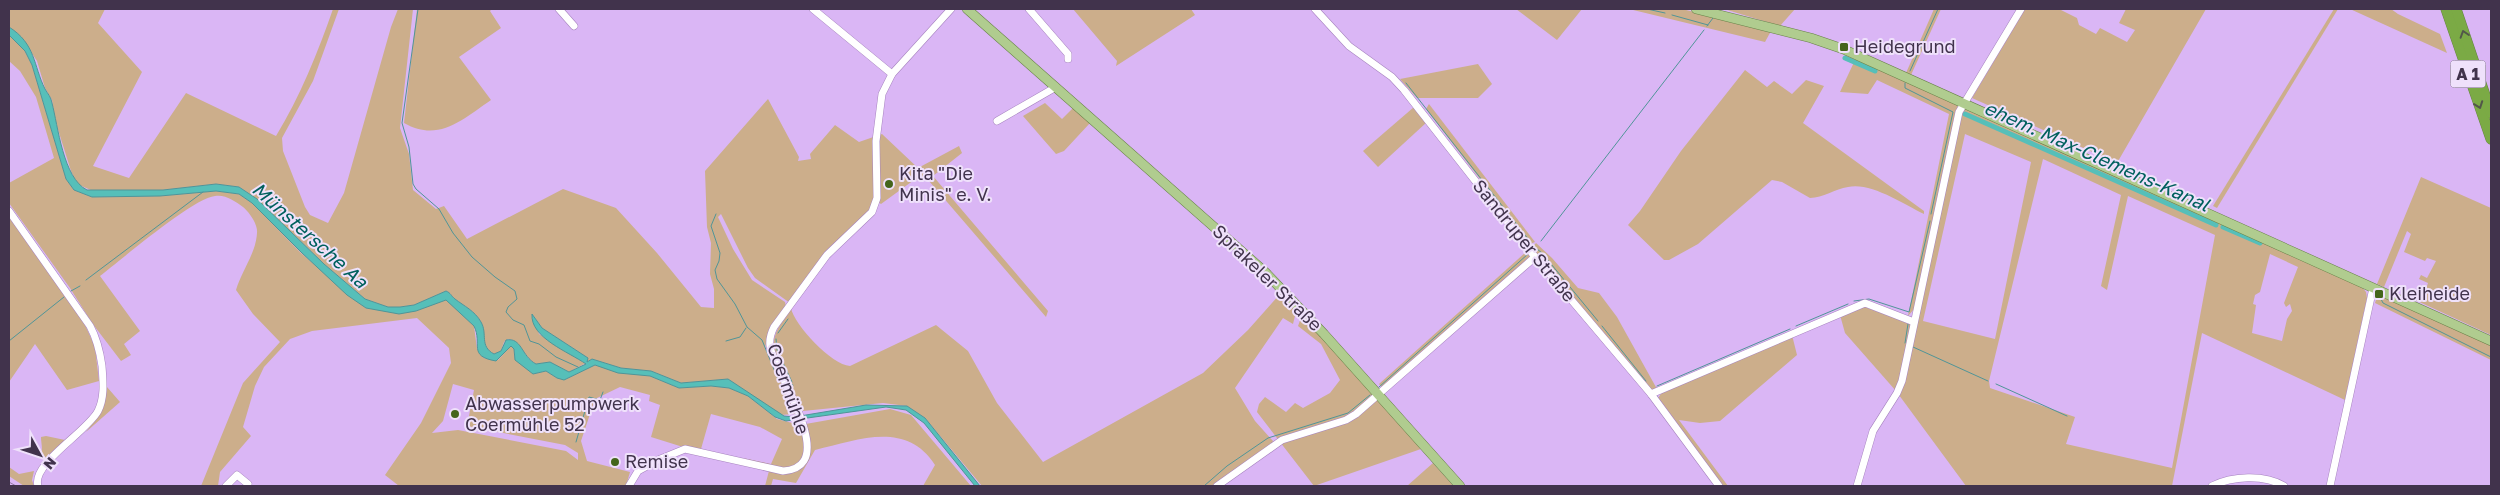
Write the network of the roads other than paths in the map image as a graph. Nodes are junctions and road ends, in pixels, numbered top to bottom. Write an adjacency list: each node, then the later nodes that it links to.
1 (559, 9): 11 (street)
2 (813, 9): 13 (street)
3 (951, 9): 13 (street, Coermühle)
4 (967, 9): 14 (main road, Sprakeler Straße)
5 (1029, 9): 12 (street)
6 (1316, 9): 20 (street, Sandruper Straße)
7 (1696, 9): 15 (main road)
8 (2021, 9): 15 (street)
9 (2446, 9): 18 (highway, A 1, one-way to 18)
10 (2456, 9): 16 (highway, A 1, one-way to 10)
11 (574, 26)
12 (1068, 58)
13 (892, 74): 29 (street, Coermühle)
14 (1056, 87): 17 (street); 25 (main road, Sprakeler Straße)
15 (1963, 102): 21 (main road); 22 (street)
16 (2491, 113)
17 (997, 121)
18 (2491, 139)
19 (9, 211): 27 (street)
20 (1532, 253): 24 (street, Sandruper Straße); 25 (street)
21 (2373, 288): 23 (main road); 36 (street)
22 (1914, 322): 24 (street); 33 (street)
23 (2491, 341)
24 (1651, 394): 32 (street, Sandruper Straße)
25 (1379, 396): 30 (street); 31 (main road, Sprakeler Straße)
26 (248, 484): 28 (street)
27 (38, 486)
28 (226, 486)
29 (628, 486)
30 (1217, 486)
31 (1460, 486)
32 (1719, 486)
33 (1857, 486)
34 (2212, 486): 35 (street)
35 (2284, 486)
36 (2330, 486)

